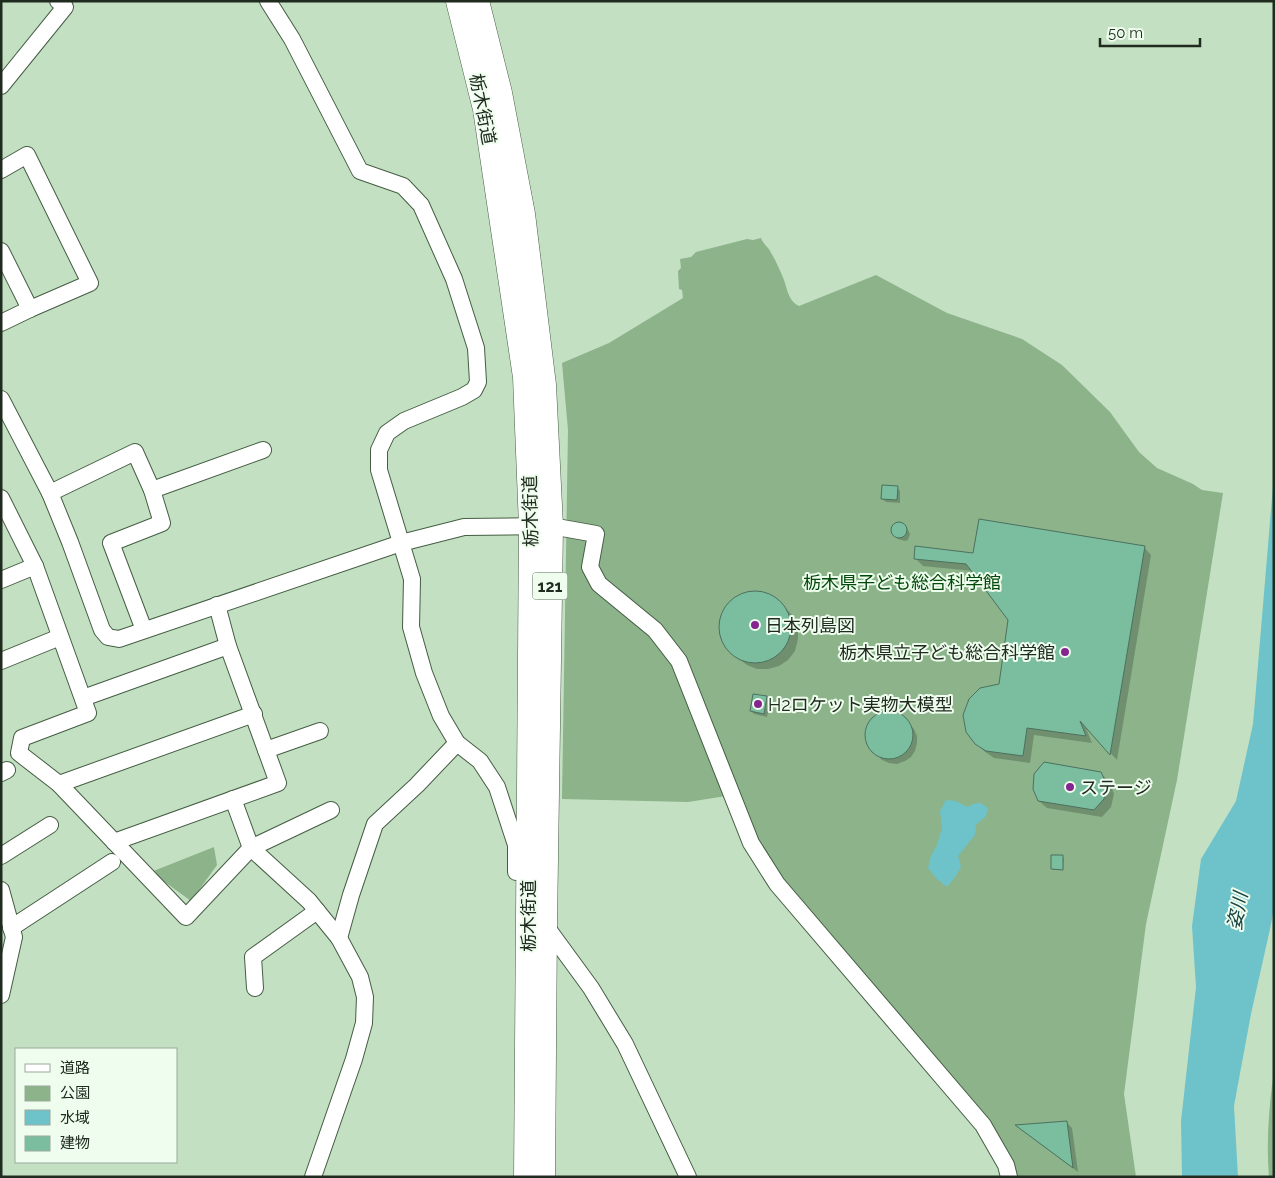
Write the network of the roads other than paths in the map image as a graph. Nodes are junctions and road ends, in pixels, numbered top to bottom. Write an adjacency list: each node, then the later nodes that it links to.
1 (58, 1): 5 (street)
2 (268, 1): 16 (street)
3 (458, 1): 15 (highway, 栃木街道 / 121)
4 (477, 1): 15 (highway, 栃木街道 / 121)
5 (1, 86)
6 (1, 170): 8 (street)
7 (1, 251): 8 (street)
8 (30, 309): 9 (street)
9 (1, 323)
10 (3, 407): 13 (street)
11 (263, 450): 12 (street)
12 (152, 490): 13 (street); 20 (street)
13 (50, 493): 20 (street)
14 (1, 498): 17 (street)
15 (541, 526): 16 (street); 40 (highway, 栃木街道 / 121); 46 (highway, 栃木街道 / 121); 49 (street)
16 (401, 543): 19 (street); 27 (street)
17 (35, 566): 18 (street); 21 (street)
18 (1, 580)
19 (217, 605): 20 (street); 22 (street)
20 (144, 630)
21 (60, 637): 23 (street); 24 (street)
22 (228, 646): 24 (street); 25 (street)
23 (1, 661)
24 (83, 698): 29 (street)
25 (254, 714): 28 (street); 29 (street)
26 (320, 731): 28 (street)
27 (457, 743): 37 (street); 42 (street)
28 (266, 750): 30 (street)
29 (59, 784): 33 (street)
30 (233, 799): 33 (street); 34 (street)
31 (331, 810): 34 (street)
32 (50, 825): 35 (street)
33 (114, 842): 34 (street)
34 (251, 848): 39 (street)
35 (1, 856)
36 (112, 862): 41 (street)
37 (516, 872)
38 (1, 890): 41 (street)
39 (317, 911): 42 (street); 43 (street)
40 (545, 925): 47 (highway, 栃木街道 / 121); 48 (street)
41 (12, 928): 44 (street)
42 (340, 938): 45 (street)
43 (255, 988)
44 (1, 995)
45 (313, 1177)
46 (526, 1177)
47 (543, 1177)
48 (688, 1177)
49 (1009, 1177)

